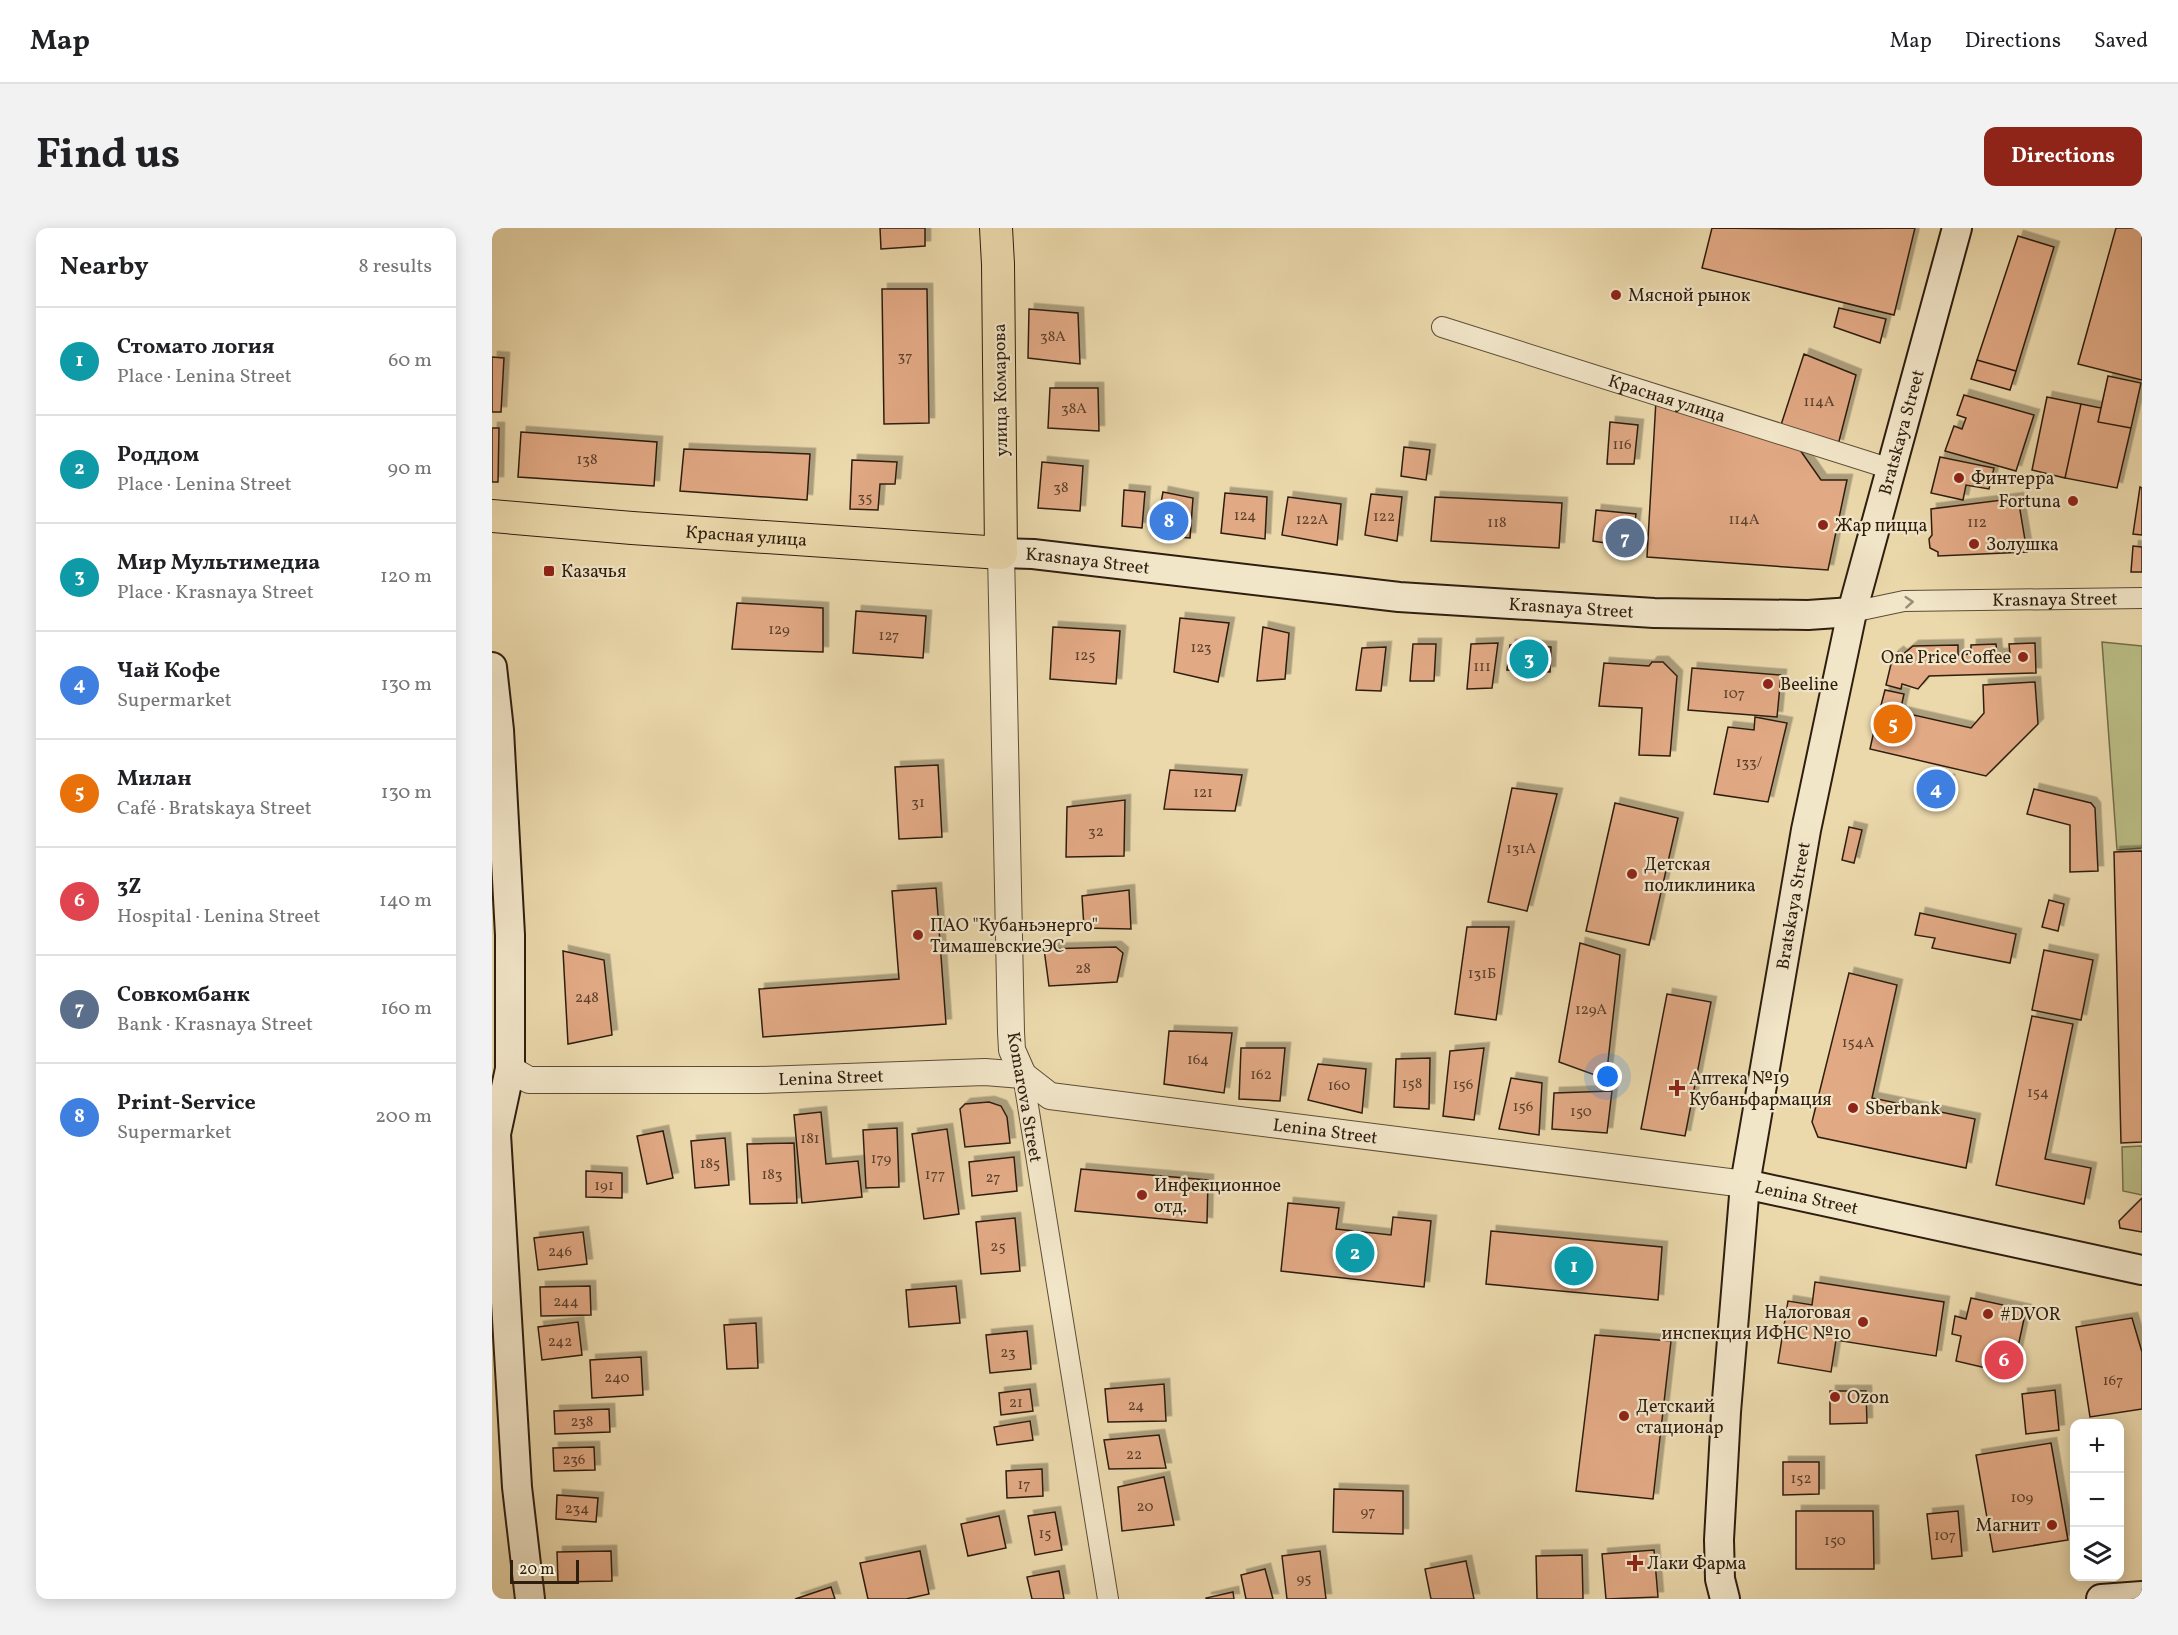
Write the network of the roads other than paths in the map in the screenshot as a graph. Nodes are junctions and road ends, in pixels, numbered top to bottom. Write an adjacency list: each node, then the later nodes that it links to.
1 (996, 228): 6 (main road, улица Комарова)
2 (1957, 228): 4 (main road, Bratskaya Street)
3 (1442, 327): 4 (street, Красная улица)
4 (1891, 469): 8 (main road, Bratskaya Street)
5 (492, 516): 6 (main road, Красная улица)
6 (1001, 553): 8 (main road, Krasnaya Street); 11 (street, Komarova Street)
7 (2142, 598): 8 (street, Krasnaya Street, one-way to 7)
8 (1852, 612): 12 (main road, Bratskaya Street)
9 (492, 667): 10 (main road)
10 (510, 1069): 11 (street, Lenina Street); 15 (main road)
11 (1023, 1075): 12 (street, Lenina Street); 16 (street, Komarova Street)
12 (1745, 1184): 13 (main road, Lenina Street); 17 (main road, Bratskaya Street)
13 (2142, 1270)
14 (2142, 1596): 18 (main road)
15 (530, 1599)
16 (1108, 1599)
17 (1725, 1599)
18 (2101, 1599)

